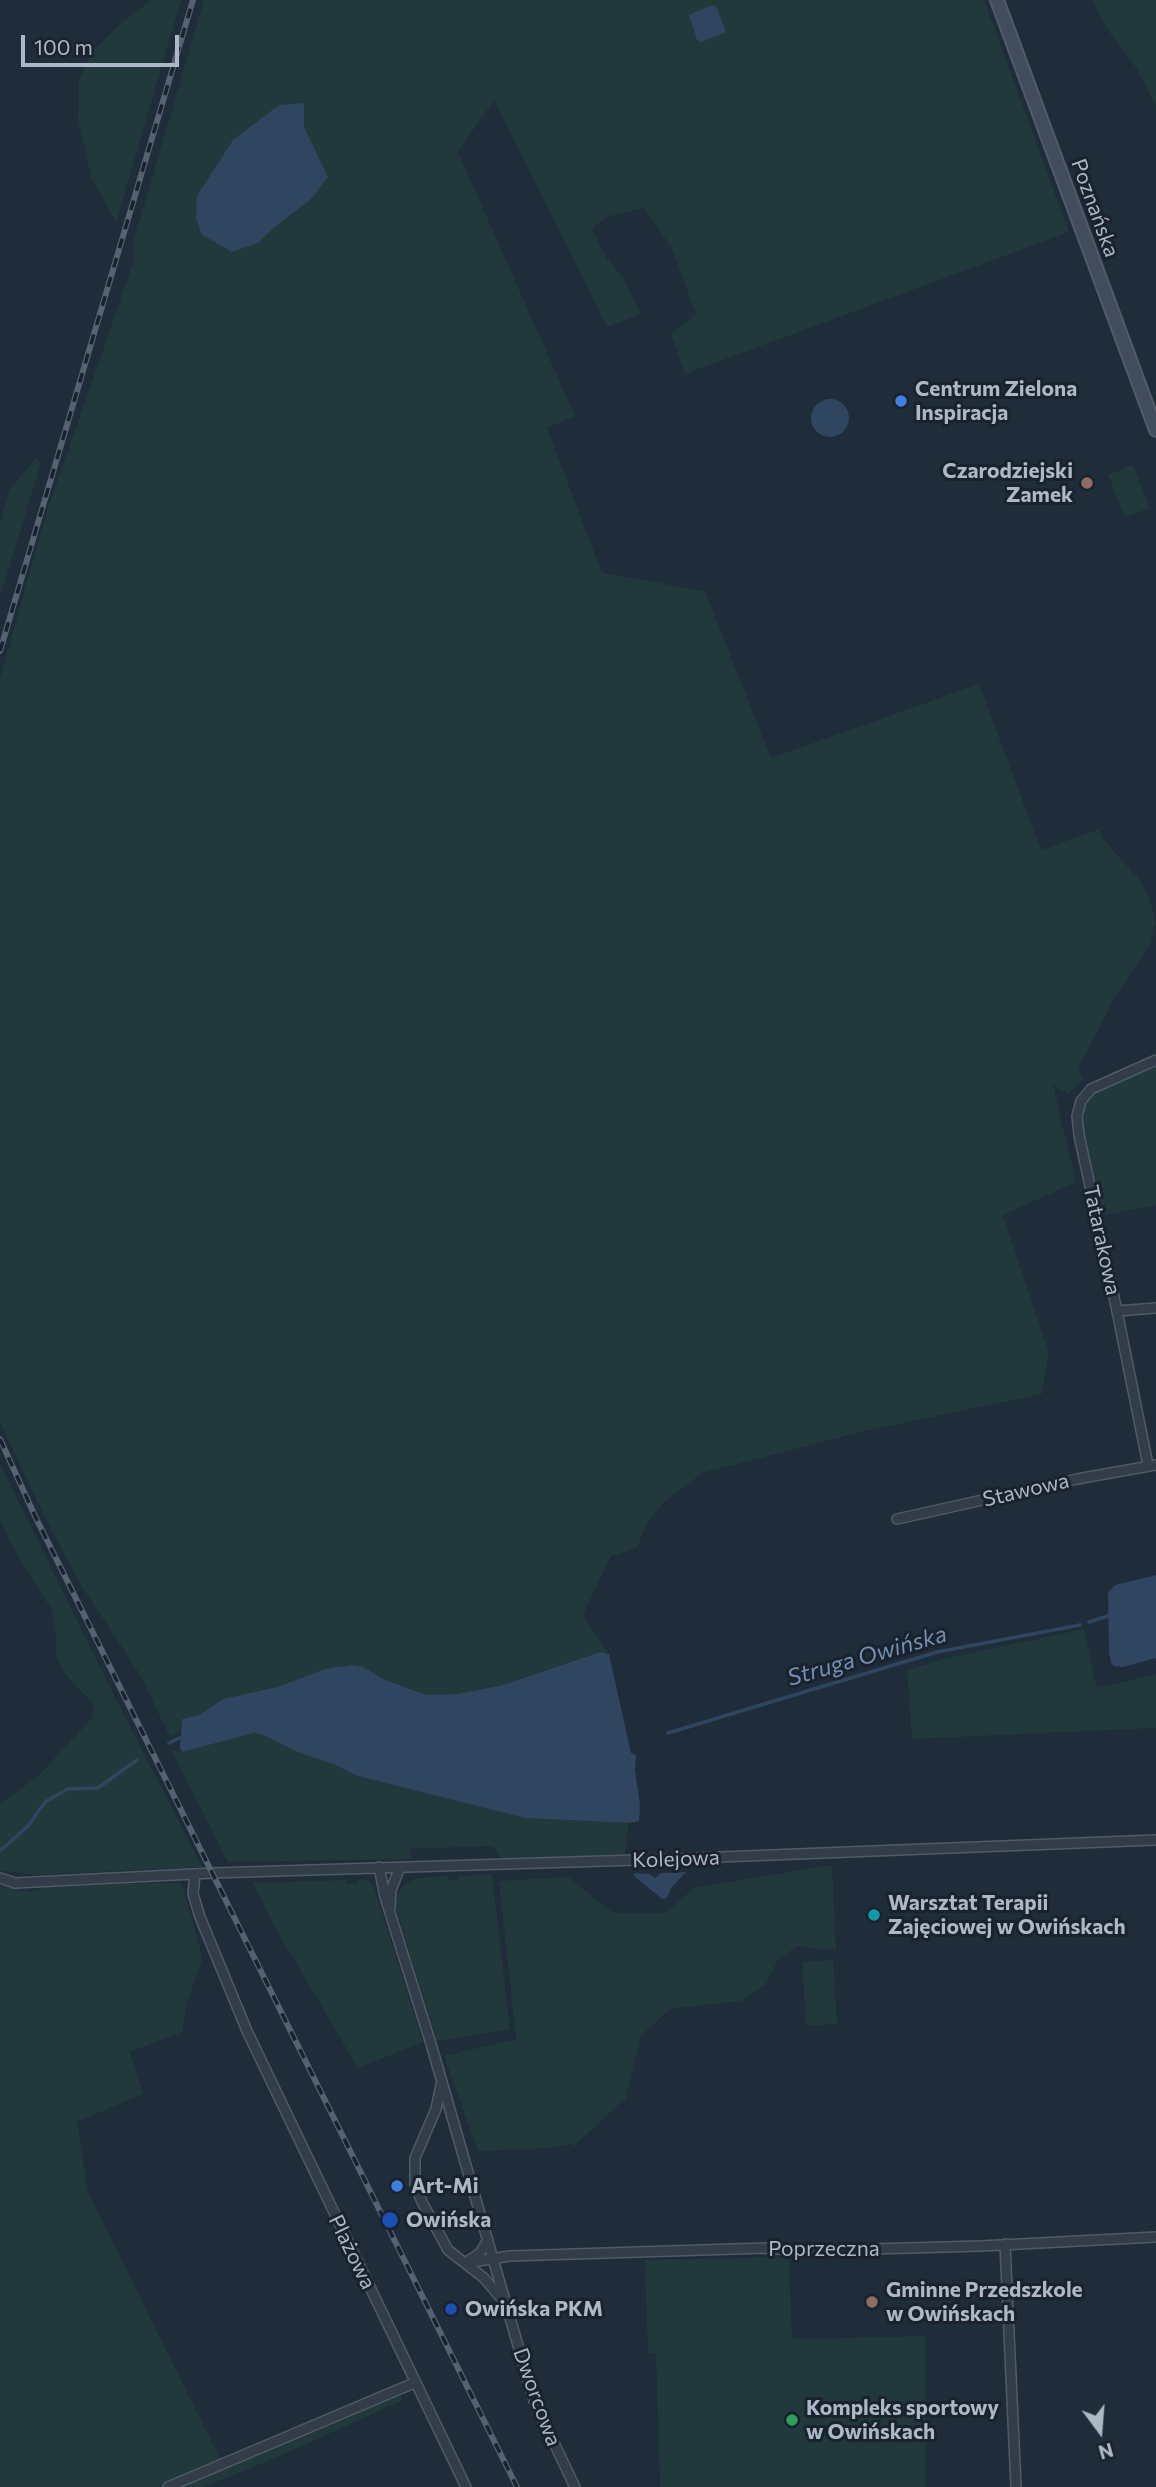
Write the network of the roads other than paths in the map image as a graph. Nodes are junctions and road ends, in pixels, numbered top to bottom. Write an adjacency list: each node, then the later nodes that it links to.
1 (997, 0): 2 (main road, Poznańska)
2 (1156, 430)
3 (1156, 1060): 5 (street, Tatarakowa)
4 (1156, 1308): 5 (street)
5 (1117, 1311): 6 (street, Tatarakowa)
6 (1152, 1465): 7 (street, Stawowa)
7 (897, 1519)
8 (1156, 1840): 10 (street, Kolejowa)
9 (379, 1867): 10 (street, Kolejowa); 11 (street, Kolejowa); 13 (street, Dworcowa)
10 (400, 1867): 13 (street, Dworcowa)
11 (195, 1874): 12 (street, Kolejowa); 23 (street, Plażowa)
12 (0, 1878)
13 (389, 1910): 14 (street, Dworcowa)
14 (441, 2080): 15 (street, Dworcowa); 16 (street, Dworcowa)
15 (433, 2115): 16 (street); 21 (street, Dworcowa)
16 (452, 2117): 18 (street, Dworcowa)
17 (1156, 2237): 19 (street, Poprzeczna)
18 (488, 2240): 20 (street, Dworcowa); 21 (street)
19 (1005, 2244): 20 (street, Poprzeczna); 27 (street)
20 (493, 2258): 21 (street); 22 (street, Dworcowa)
21 (465, 2263): 22 (street, Dworcowa)
22 (505, 2304): 26 (street, Dworcowa)
23 (414, 2383): 24 (street); 25 (street, Plażowa)
24 (168, 2487)
25 (466, 2487)
26 (575, 2487)
27 (1016, 2487)

